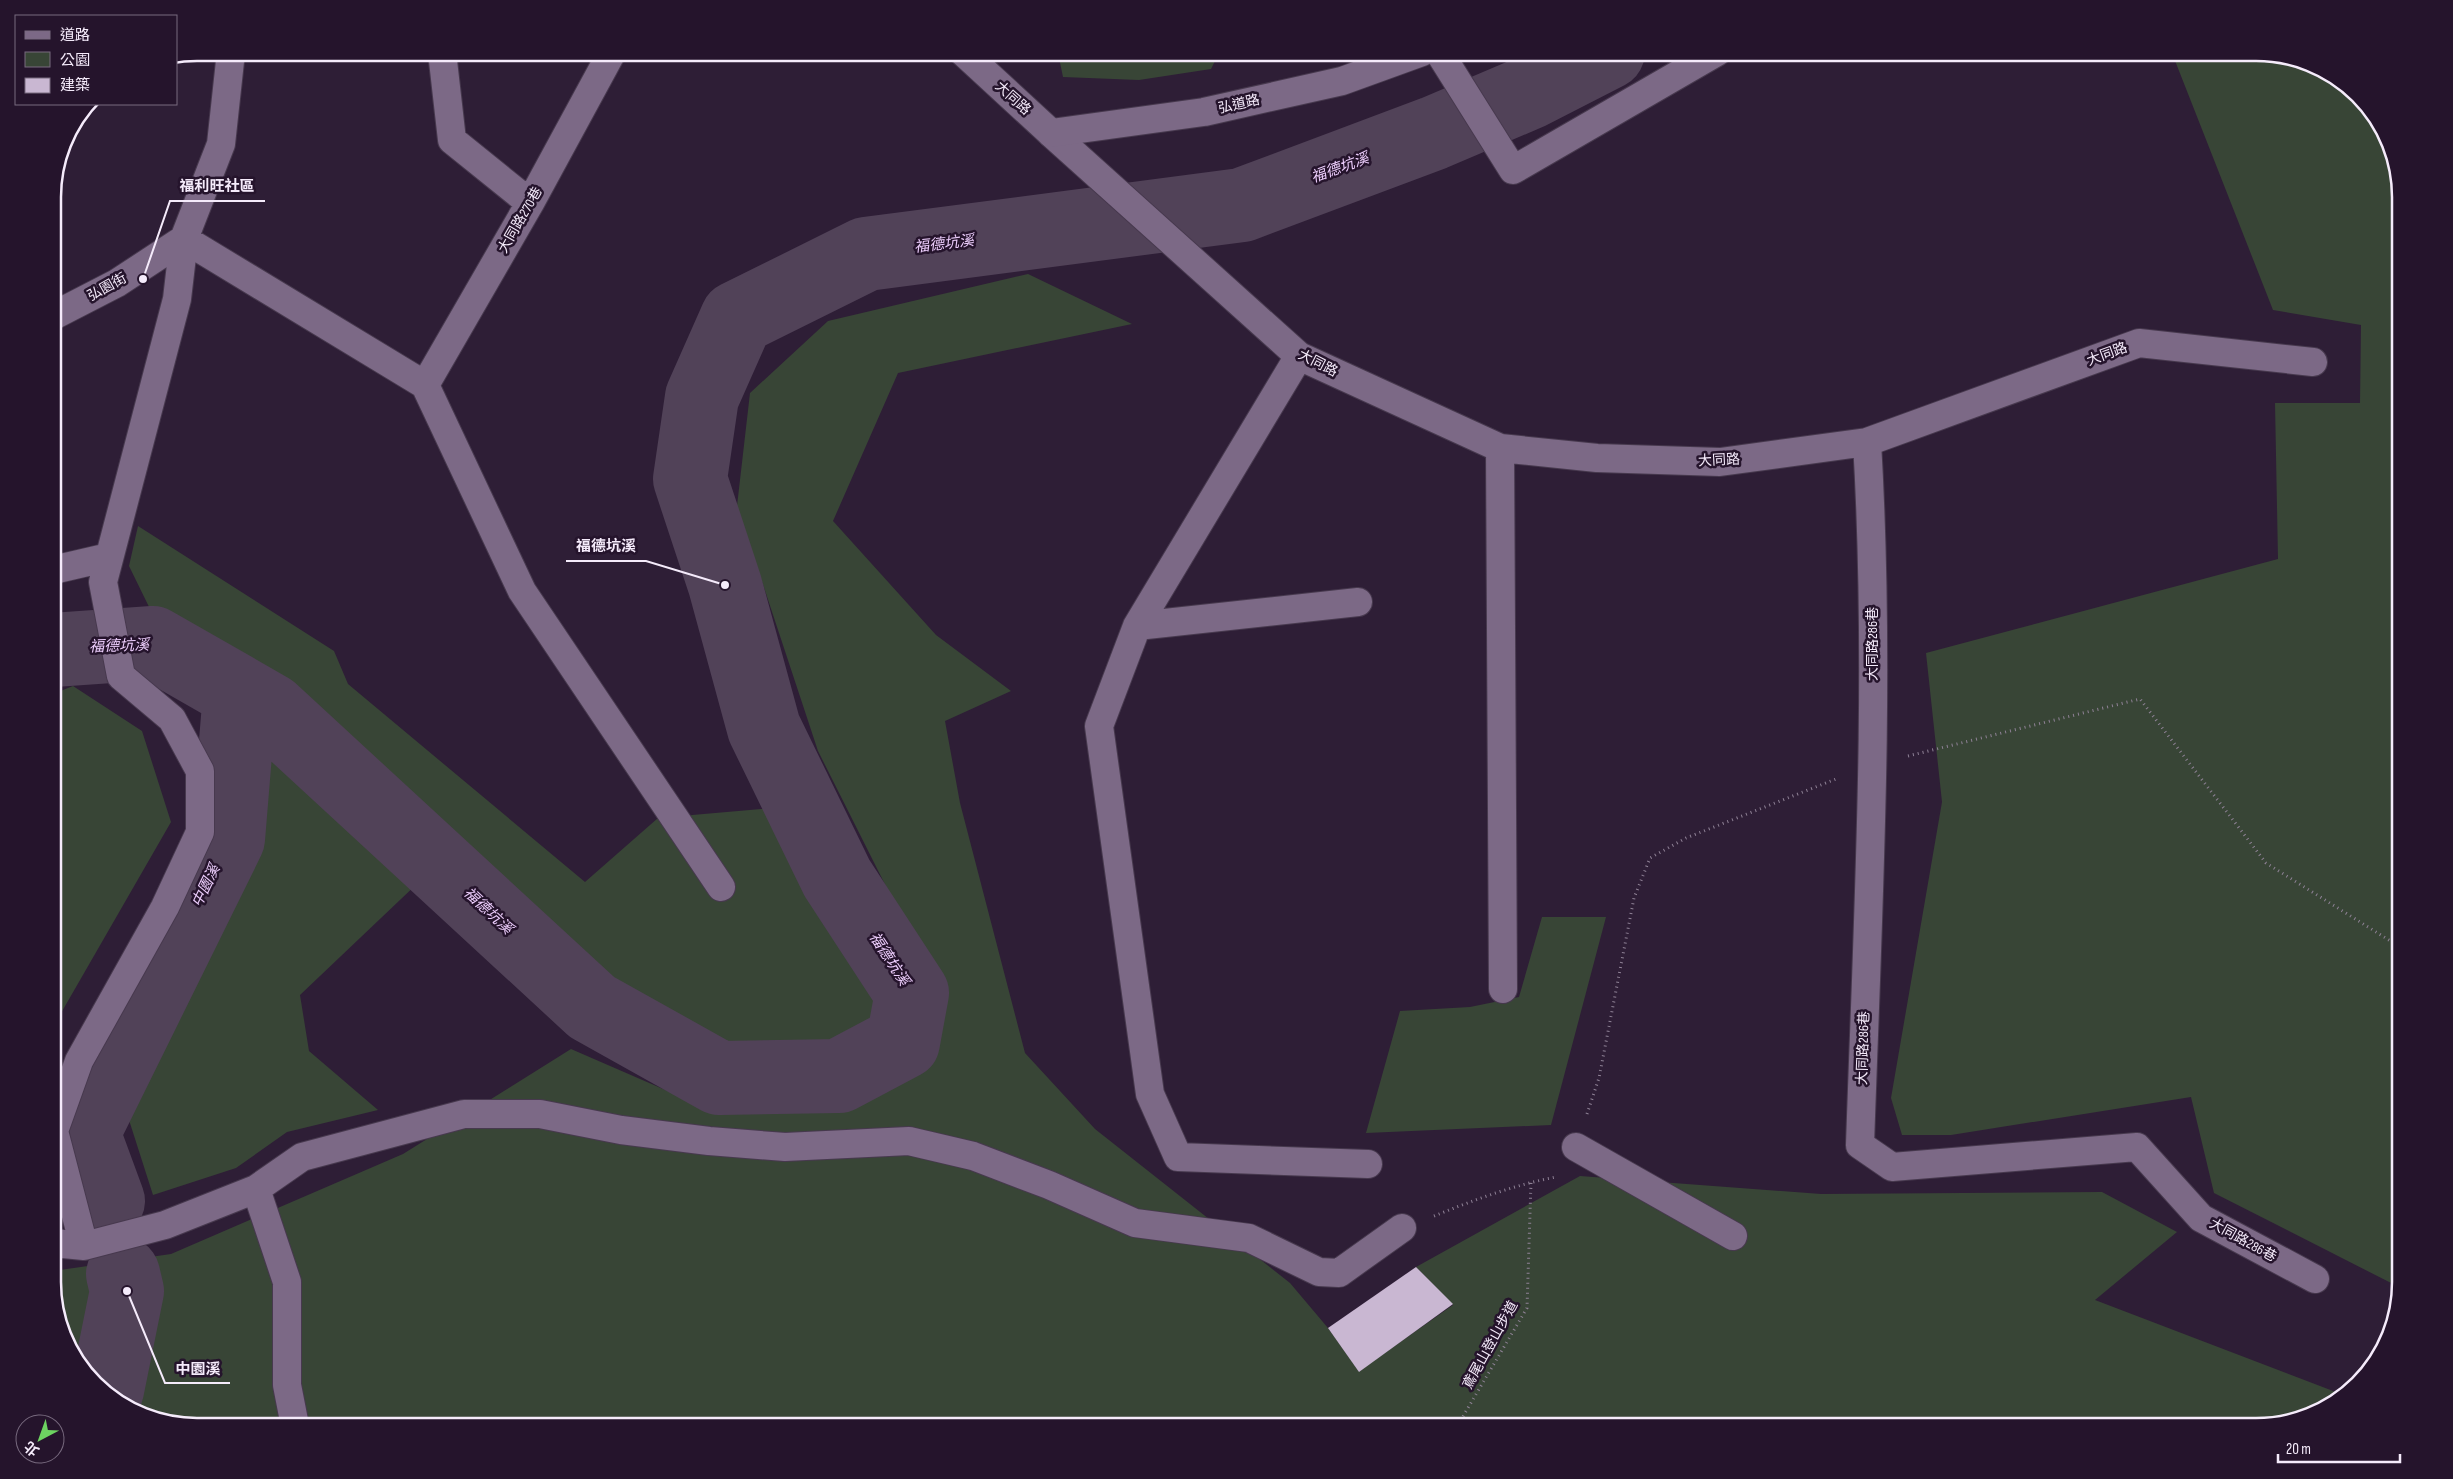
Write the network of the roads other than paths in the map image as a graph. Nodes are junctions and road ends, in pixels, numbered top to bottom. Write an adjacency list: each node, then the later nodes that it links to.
1 (230, 61): 10 (street)
2 (443, 61): 9 (street)
3 (607, 61): 9 (street, 大同路270巷)
4 (973, 61): 8 (street, 大同路)
5 (1397, 61): 8 (street, 弘道路)
6 (1445, 61): 7 (street)
7 (1701, 61)
8 (1051, 133): 12 (street, 大同路)
9 (530, 203): 14 (street, 大同路270巷)
10 (184, 239): 11 (street, 弘園街); 14 (street); 17 (street)
11 (62, 311)
12 (1300, 356): 16 (street, 大同路); 20 (street)
13 (2313, 362): 15 (street, 大同路)
14 (425, 385): 21 (street)
15 (1867, 442): 16 (street, 大同路); 32 (street, 大同路286巷)
16 (1500, 448): 22 (street)
17 (106, 569): 18 (street); 23 (street)
18 (62, 570)
19 (1358, 602): 20 (street)
20 (1137, 626): 26 (street)
21 (721, 887)
22 (1503, 988)
23 (62, 1109)
24 (1576, 1147): 29 (street)
25 (62, 1162): 31 (street)
26 (1368, 1164)
27 (256, 1189): 28 (street); 31 (street); 33 (street)
28 (1402, 1228)
29 (1733, 1236)
30 (62, 1244): 31 (street)
31 (84, 1246)
32 (2315, 1279)
33 (293, 1418)

